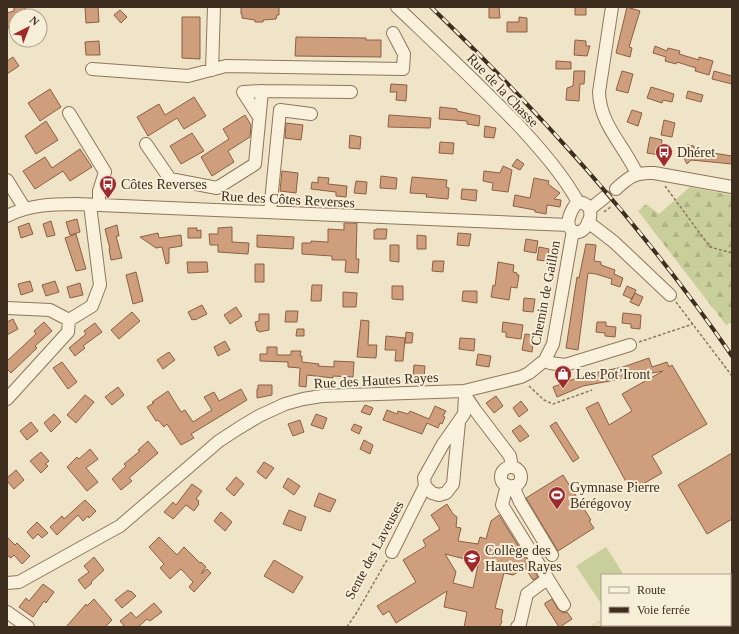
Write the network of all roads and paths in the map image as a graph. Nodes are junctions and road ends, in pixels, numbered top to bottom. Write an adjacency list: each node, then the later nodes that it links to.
1 (214, 7): 6 (street)
2 (396, 7): 20 (street, Rue de la Chasse)
3 (612, 7): 13 (street)
4 (393, 33): 6 (street)
5 (92, 68): 6 (street)
6 (212, 70)
7 (262, 91): 8 (street); 11 (street); 11 (street)
8 (351, 92)
9 (69, 113): 21 (street)
10 (311, 114): 25 (street)
11 (259, 117): 17 (street)
12 (146, 144): 17 (street)
13 (636, 174): 14 (street); 18 (street)
14 (658, 174): 16 (street); 29 (path)
15 (7, 180): 22 (street)
16 (732, 186)
17 (217, 188): 24 (street)
18 (616, 189)
19 (605, 197): 23 (street)
20 (578, 202): 23 (street); 28 (street)
21 (95, 205): 22 (street, Rue des Côtes Reverses); 24 (street, Rue des Côtes Reverses); 32 (street)
22 (25, 209): 26 (street, Rue des Côtes Reverses)
23 (590, 209): 27 (street)
24 (216, 210): 25 (street, Rue des Côtes Reverses)
25 (270, 212): 28 (street, Rue des Côtes Reverses)
26 (7, 216)
27 (588, 222): 28 (street); 30 (street)
28 (572, 228): 35 (street, Chemin de Gaillon)
29 (732, 253)
30 (670, 295): 33 (path)
31 (7, 308): 32 (street)
32 (69, 320): 40 (street)
33 (693, 324): 34 (path); 36 (path)
34 (630, 345): 35 (street)
35 (545, 360): 37 (street, Rue des Hautes Rayes)
36 (732, 376)
37 (521, 377): 38 (path); 39 (street, Rue des Hautes Rayes)
38 (592, 390)
39 (465, 393): 41 (street); 43 (street); 47 (street, Rue des Hautes Rayes)
40 (7, 399)
41 (459, 422): 42 (street, Sente des Laveuses); 42 (street)
42 (425, 486): 44 (street, Sente des Laveuses)
43 (510, 486): 45 (street); 46 (street)
44 (392, 552): 51 (path, Sente des Laveuses)
45 (552, 555)
46 (548, 578): 48 (street); 52 (street)
47 (7, 583)
48 (564, 605)
49 (7, 612): 50 (street)
50 (28, 627)
51 (347, 627)
52 (517, 627)

